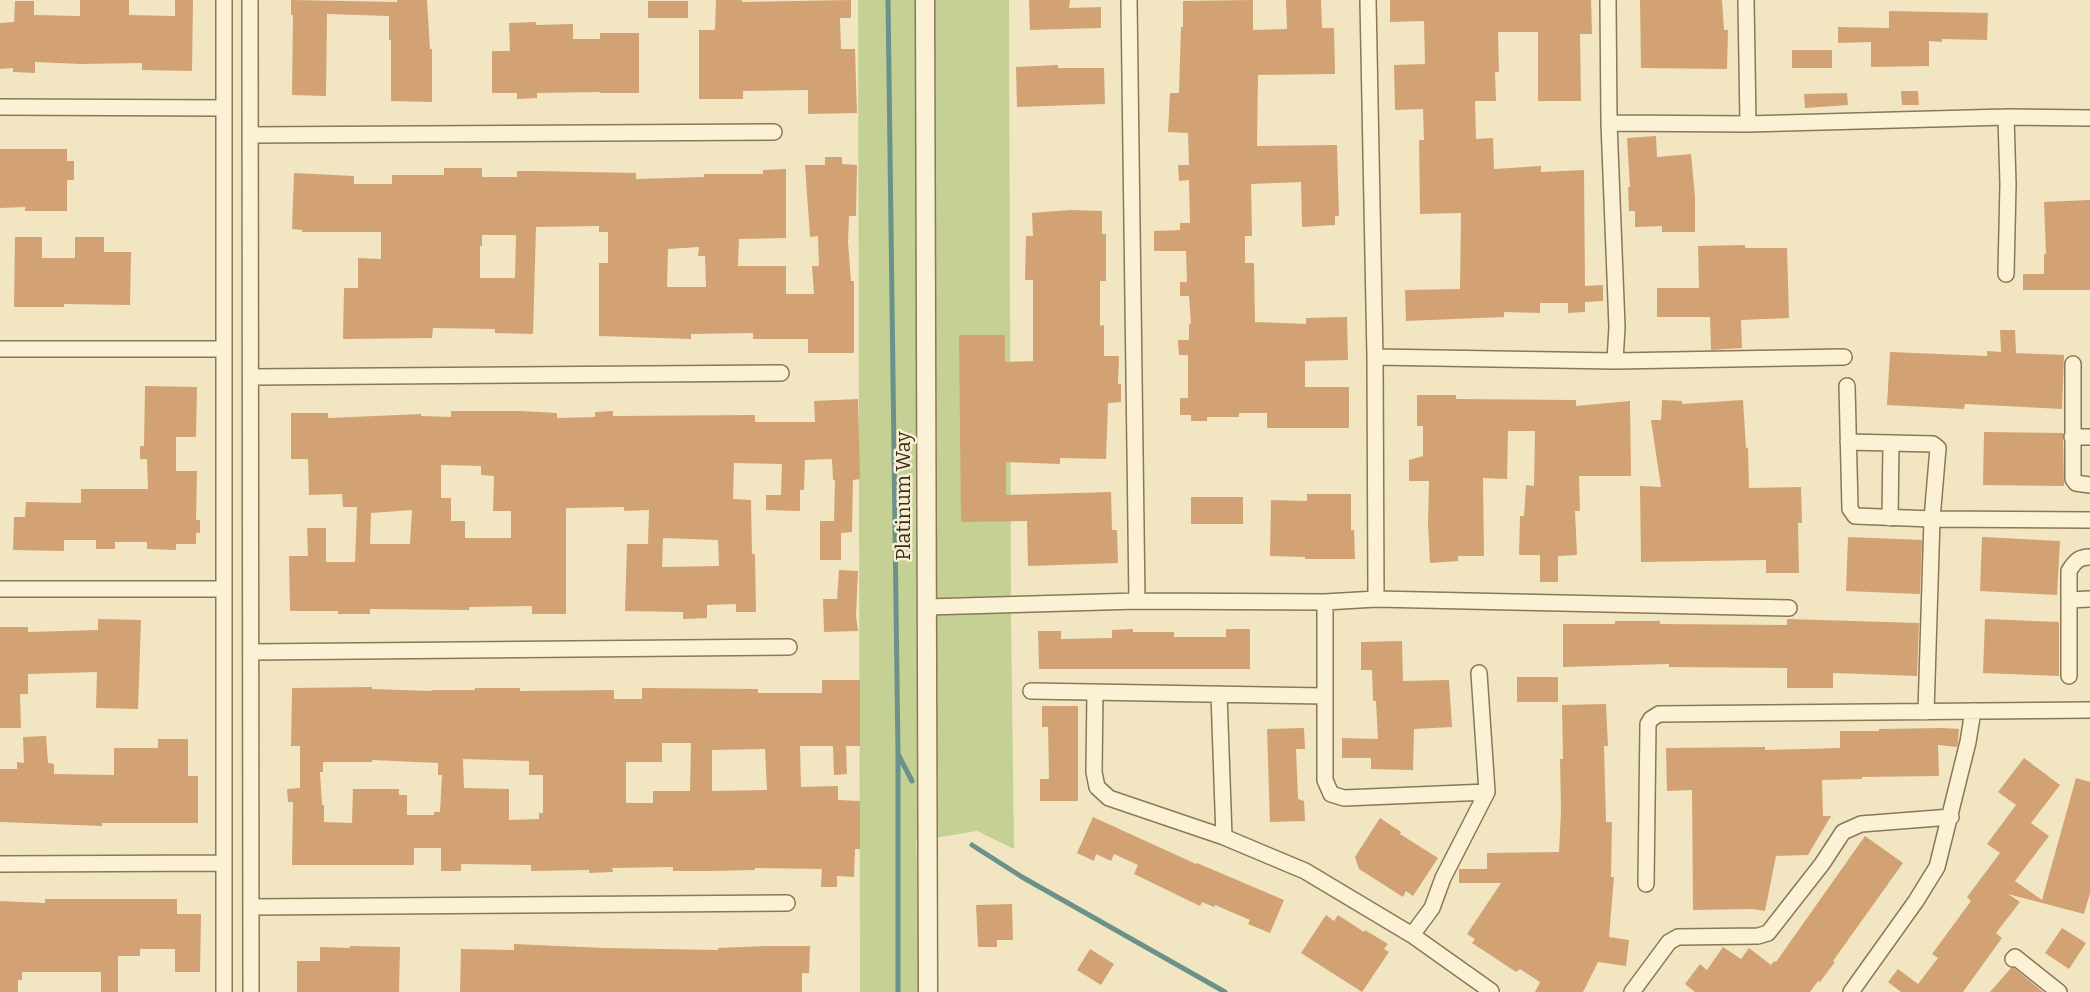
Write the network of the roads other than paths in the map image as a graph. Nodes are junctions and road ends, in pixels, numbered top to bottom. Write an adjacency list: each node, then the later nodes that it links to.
1 (224, 0): 9 (street)
2 (250, 0): 15 (street)
3 (925, 0): 42 (street, Platinum Way)
4 (1128, 0): 40 (street)
5 (1368, 0): 19 (street)
6 (1608, 0): 12 (street)
7 (1746, 0): 13 (street)
8 (0, 107): 9 (street)
9 (224, 108): 18 (street)
10 (2006, 117): 11 (street); 13 (street); 16 (street)
11 (2090, 118)
12 (1609, 123): 13 (street); 21 (street)
13 (1748, 124)
14 (774, 132): 15 (street)
15 (250, 135): 24 (street)
16 (2006, 274)
17 (0, 349): 18 (street)
18 (224, 349): 36 (street)
19 (1375, 357): 21 (street); 37 (street)
20 (1844, 357): 21 (street)
21 (1615, 361)
22 (2073, 364): 26 (street)
23 (781, 373): 24 (street)
24 (251, 377): 45 (street)
25 (1847, 386): 28 (street)
26 (2073, 437): 27 (street); 30 (street)
27 (2090, 437)
28 (1848, 442): 29 (street); 31 (street)
29 (1891, 443): 31 (street); 32 (street)
30 (2090, 485)
31 (1890, 518): 32 (street)
32 (1932, 519): 33 (street); 54 (street)
33 (2090, 520)
34 (2090, 557): 39 (street)
35 (0, 589): 36 (street)
36 (224, 589): 58 (street)
37 (1376, 599): 41 (street); 43 (street)
38 (2090, 599): 39 (street)
39 (2069, 600): 47 (street)
40 (1137, 601): 41 (street); 42 (street)
41 (1325, 602): 51 (street)
42 (927, 607): 68 (street, Platinum Way)
43 (1789, 608)
44 (789, 647): 45 (street)
45 (251, 652): 62 (street)
46 (1479, 673): 55 (street)
47 (2069, 676)
48 (1031, 691): 49 (street)
49 (1095, 692): 50 (street); 57 (street)
50 (1220, 694): 51 (street); 57 (street)
51 (1324, 696): 55 (street)
52 (2090, 710): 53 (street)
53 (1973, 711): 54 (street); 56 (street)
54 (1926, 712): 60 (street)
55 (1486, 792): 63 (street)
56 (1951, 817): 69 (street); 70 (street)
57 (1224, 837): 63 (street)
58 (224, 863): 59 (street); 66 (street)
59 (0, 864)
60 (1646, 884)
61 (787, 903): 62 (street)
62 (251, 907): 67 (street)
63 (1412, 935): 65 (street)
64 (2013, 959): 71 (street)
65 (1491, 991)
66 (224, 992)
67 (251, 992)
68 (928, 992)
69 (1632, 992)
70 (1851, 992)
71 (2059, 992)

